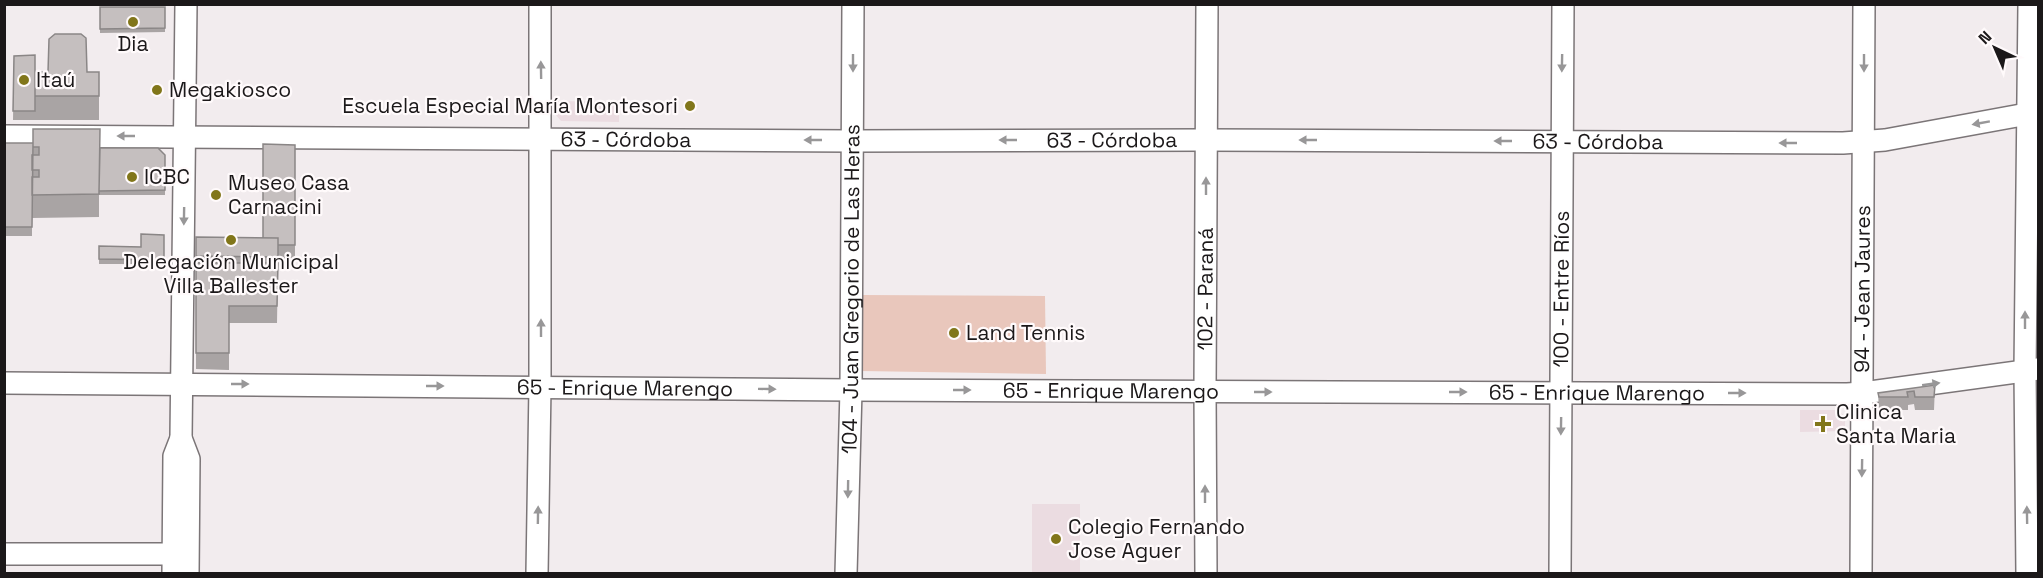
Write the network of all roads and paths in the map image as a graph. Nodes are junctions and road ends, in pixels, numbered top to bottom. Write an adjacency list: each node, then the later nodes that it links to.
1 (186, 4): 10 (street)
2 (540, 4): 11 (street, one-way to 2)
3 (853, 4): 13 (street, 104 - Juan Gregorio de Las Heras, one-way to 13)
4 (1207, 4): 12 (street, 102 - Paraná)
5 (1563, 4): 14 (street, 100 - Entre Ríos, one-way to 14)
6 (1864, 4): 15 (street, 94 - Jean Jaures, one-way to 15)
7 (2029, 4): 8 (street)
8 (2033, 113): 15 (street, 63 - Córdoba, one-way to 15); 16 (street, one-way to 8)
9 (4, 136): 10 (street, 63 - Córdoba, one-way to 9)
10 (184, 136): 11 (street, 63 - Córdoba); 18 (street, one-way to 18)
11 (542, 138): 13 (street, 63 - Córdoba, one-way to 11); 19 (street, one-way to 11)
12 (1206, 140): 13 (street, 63 - Córdoba, one-way to 13); 14 (street, 63 - Córdoba, one-way to 12); 21 (street, 102 - Paraná, one-way to 12)
13 (852, 141): 20 (street, 104 - Juan Gregorio de Las Heras)
14 (1562, 141): 15 (street, 63 - Córdoba, one-way to 14); 22 (street, 100 - Entre Ríos)
15 (1863, 142): 23 (street, 94 - Jean Jaures)
16 (2032, 370): 23 (street, 65 - Enrique Marengo, one-way to 16); 33 (street, one-way to 16)
17 (4, 383): 18 (street, 65 - Enrique Marengo)
18 (182, 384): 19 (street, 65 - Enrique Marengo, one-way to 19); 24 (street)
19 (540, 386): 20 (street, 65 - Enrique Marengo, one-way to 20); 28 (street, one-way to 19)
20 (851, 390): 21 (street, 65 - Enrique Marengo, one-way to 21); 29 (street, 104 - Juan Gregorio de Las Heras, one-way to 29)
21 (1204, 392): 22 (street, 65 - Enrique Marengo, one-way to 22); 30 (street, 102 - Paraná, one-way to 21)
22 (1562, 393): 23 (street, 65 - Enrique Marengo, one-way to 23); 31 (street, 100 - Entre Ríos, one-way to 31)
23 (1863, 393): 32 (street, 94 - Jean Jaures, one-way to 32)
24 (182, 438): 26 (street); 27 (street)
25 (4, 554): 26 (street)
26 (173, 564)
27 (188, 573)
28 (537, 573)
29 (846, 573)
30 (1206, 573)
31 (1560, 573)
32 (1861, 573)
33 (2027, 573)

